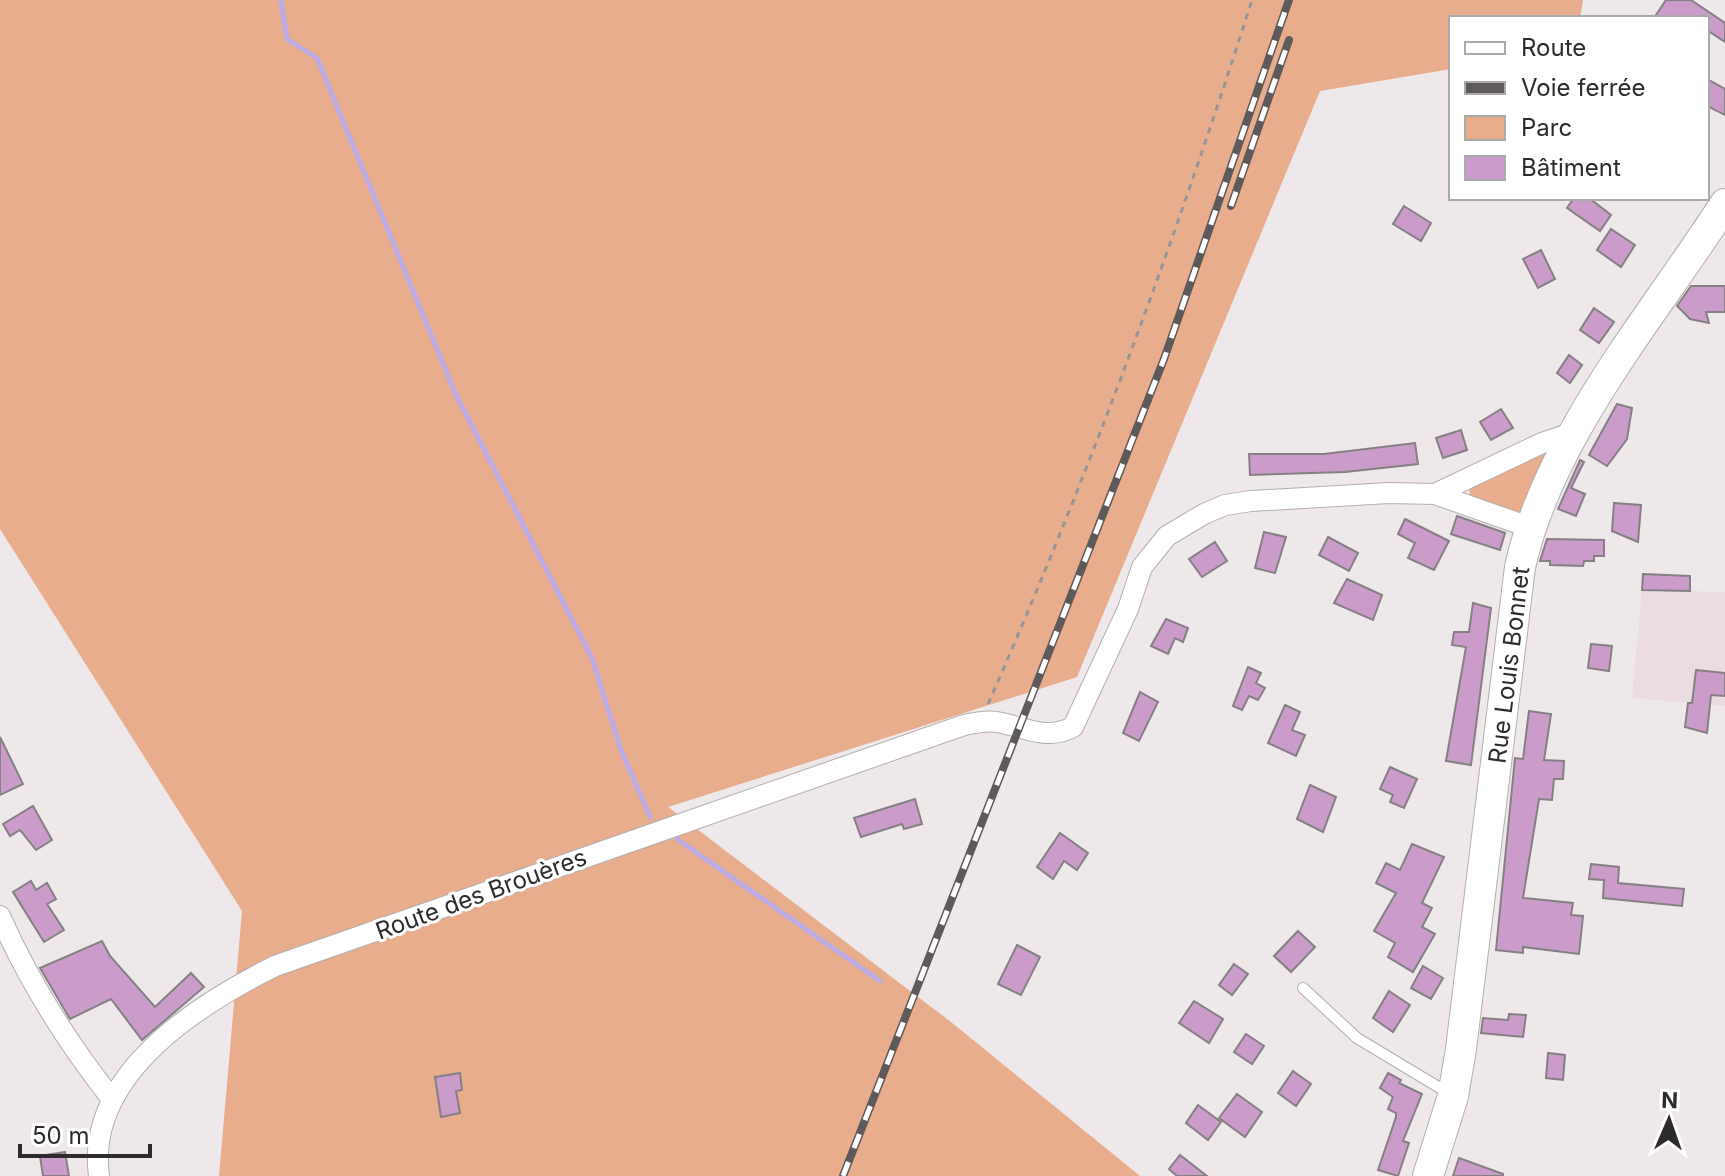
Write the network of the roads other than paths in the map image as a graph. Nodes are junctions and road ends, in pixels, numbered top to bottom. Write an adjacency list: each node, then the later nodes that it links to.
1 (1725, 204): 2 (street, Rue Louis Bonnet)
2 (1572, 433): 3 (street); 4 (street, Rue Louis Bonnet)
3 (1435, 494): 4 (street); 8 (street, Route des Brouères)
4 (1529, 527): 7 (street, Rue Louis Bonnet)
5 (0, 916): 8 (street)
6 (1303, 988): 7 (lane)
7 (1453, 1096): 10 (street, Rue Louis Bonnet)
8 (111, 1098): 9 (street, Route des Brouères)
9 (99, 1176)
10 (1428, 1176)

